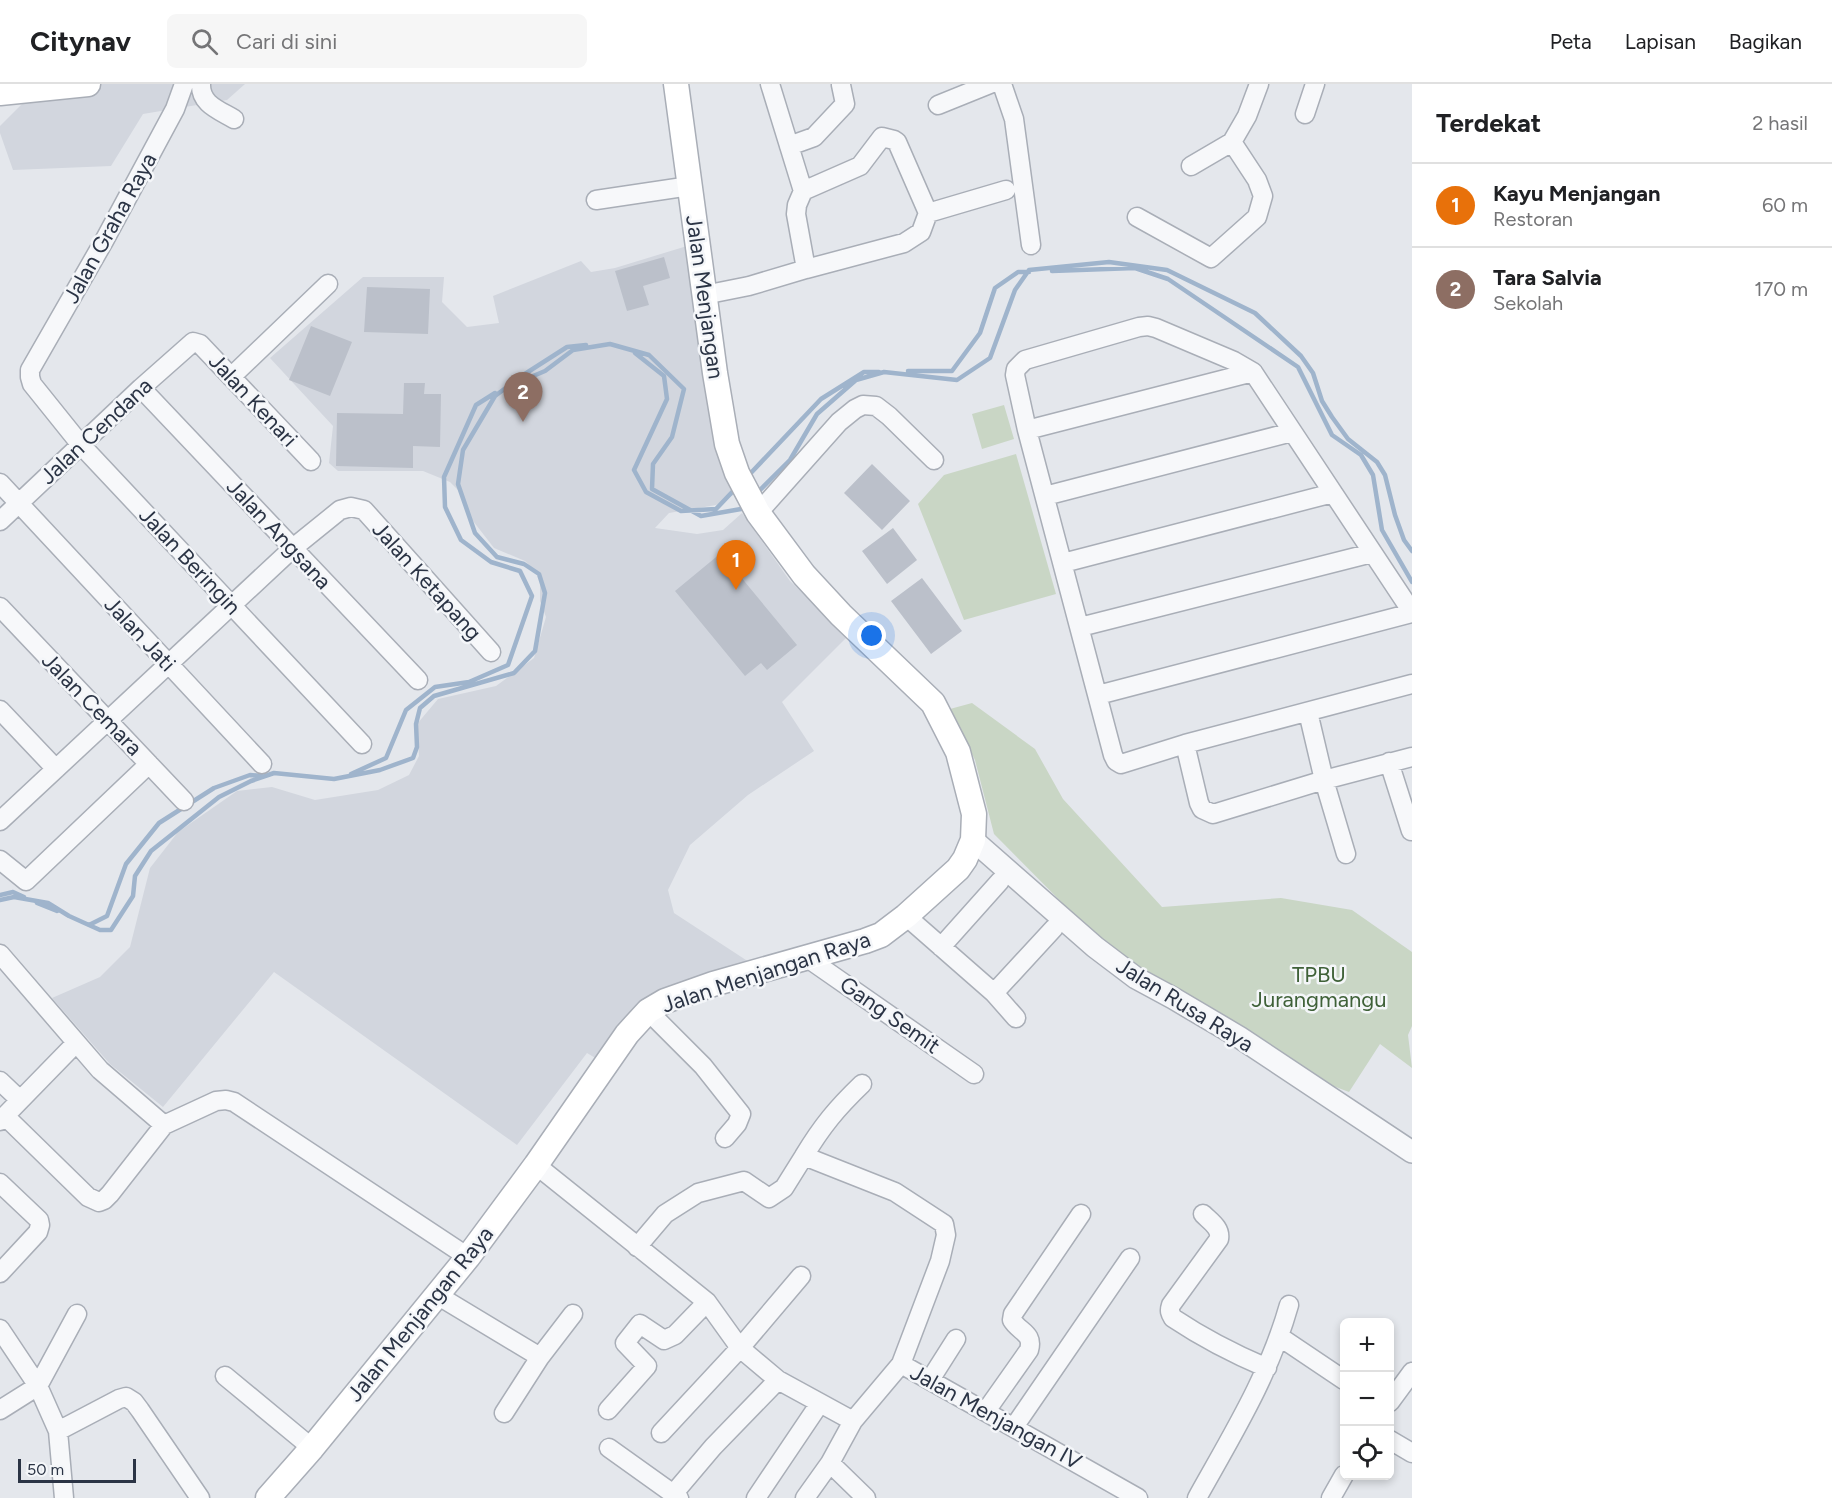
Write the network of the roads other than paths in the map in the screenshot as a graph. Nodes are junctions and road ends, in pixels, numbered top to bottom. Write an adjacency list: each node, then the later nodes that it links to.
1 (88, 84): 11 (main road)
2 (184, 84): 30 (street, Jalan Graha Raya)
3 (201, 84): 15 (street)
4 (676, 84): 19 (main road, Jalan Menjangan)
5 (770, 84): 17 (street)
6 (990, 84): 13 (street)
7 (1002, 84): 25 (street)
8 (1259, 84): 16 (street)
9 (1316, 84): 14 (street)
10 (841, 85): 17 (street)
11 (44, 87): 12 (main road)
12 (0, 93)
13 (938, 105)
14 (1305, 114)
15 (234, 119)
16 (1232, 142): 18 (street); 24 (street)
17 (789, 146): 21 (street)
18 (1191, 166)
19 (690, 186): 22 (street); 28 (main road, Jalan Menjangan)
20 (1006, 190): 23 (street)
21 (803, 191): 23 (street); 26 (street)
22 (596, 200)
23 (928, 213): 26 (street)
24 (1137, 217)
25 (1031, 245)
26 (806, 269): 28 (street)
27 (328, 284): 32 (street)
28 (704, 295): 43 (main road, Jalan Menjangan)
29 (193, 342): 32 (street, Jalan Kenari); 33 (street, Jalan Cendana)
30 (30, 370): 36 (street, Jalan Beringin)
31 (1253, 372): 34 (street); 34 (street); 35 (street)
32 (231, 377): 38 (street, Jalan Kenari)
33 (141, 388): 36 (street, Jalan Cendana); 45 (street, Jalan Angsana)
34 (1027, 430): 41 (street)
35 (1292, 432): 40 (street); 41 (street)
36 (81, 445): 42 (street, Jalan Cendana); 48 (street, Jalan Beringin)
37 (933, 460): 43 (street)
38 (311, 462)
39 (0, 483): 42 (street, Jalan Jati)
40 (1333, 493): 46 (street); 47 (street)
41 (1045, 496): 47 (street)
42 (18, 504): 44 (street, Jalan Cendana); 53 (street, Jalan Jati)
43 (756, 508): 71 (main road, Jalan Menjangan Raya)
44 (0, 521)
45 (292, 548): 48 (street); 52 (street, Jalan Ketapang); 54 (street, Jalan Angsana)
46 (1372, 553): 50 (street); 51 (street)
47 (1063, 563): 51 (street)
48 (231, 605): 53 (street); 60 (street, Jalan Beringin)
49 (0, 607): 59 (street, Jalan Cemara)
50 (1412, 613): 56 (street)
51 (1080, 627): 56 (street)
52 (491, 652)
53 (168, 664): 59 (street); 65 (street, Jalan Jati)
54 (418, 680)
55 (1412, 684): 58 (street)
56 (1098, 695): 61 (street)
57 (0, 710): 66 (street)
58 (1308, 712): 61 (street); 67 (street)
59 (108, 721): 64 (street, Jalan Cemara); 66 (street)
60 (362, 744)
61 (1185, 744): 67 (street)
62 (1412, 758): 63 (street)
63 (1389, 762): 67 (street); 70 (street)
64 (149, 764): 68 (street, Jalan Cemara); 73 (street)
65 (262, 764)
66 (56, 769): 69 (street)
67 (1324, 780): 72 (street)
68 (184, 801)
69 (0, 821)
70 (1411, 831)
71 (973, 840): 75 (main road, Jalan Menjangan Raya); 91 (street, Jalan Rusa Raya)
72 (1346, 854)
73 (0, 860)
74 (1000, 881): 77 (street)
75 (906, 916): 77 (street); 79 (main road, Jalan Menjangan Raya)
76 (1054, 928): 80 (street)
77 (941, 947): 80 (street)
78 (0, 954): 83 (street)
79 (806, 957): 81 (main road, Jalan Menjangan Raya); 84 (street, Gang Semit)
80 (994, 993): 82 (street)
81 (648, 1011): 90 (street); 93 (main road, Jalan Menjangan Raya)
82 (1016, 1018)
83 (76, 1043): 87 (street); 89 (street)
84 (974, 1074)
85 (0, 1081): 87 (street)
86 (862, 1084): 92 (street)
87 (20, 1100): 88 (street)
88 (2, 1118): 89 (street)
89 (164, 1125): 98 (street)
90 (724, 1138)
91 (1412, 1152)
92 (804, 1156): 97 (street); 112 (street)
93 (536, 1165): 97 (street); 98 (main road, Jalan Menjangan Raya)
94 (0, 1183): 100 (street)
95 (1082, 1214): 124 (street)
96 (1203, 1214): 113 (street)
97 (637, 1247): 103 (street)
98 (468, 1257): 102 (main road, Jalan Menjangan Raya)
99 (1131, 1258): 127 (street)
100 (0, 1272)
101 (801, 1276): 110 (street)
102 (437, 1295): 111 (street); 131 (main road, Jalan Menjangan Raya)
103 (707, 1302): 110 (street); 123 (street)
104 (1289, 1305): 108 (street)
105 (77, 1314): 119 (street)
106 (573, 1314): 111 (street)
107 (0, 1329): 119 (street)
108 (1280, 1337): 113 (street); 116 (street)
109 (956, 1339): 118 (street)
110 (740, 1348): 117 (street); 129 (street)
111 (540, 1357): 125 (street)
112 (902, 1364): 118 (street, Jalan Menjangan IV); 126 (street, Jalan Menjangan IV)
113 (1267, 1368): 144 (street)
114 (1412, 1372): 120 (street)
115 (225, 1376): 131 (street)
116 (1340, 1377)
117 (778, 1380): 121 (street); 136 (street)
118 (930, 1380): 124 (street, Jalan Menjangan IV)
119 (38, 1386): 122 (street); 128 (street)
120 (1399, 1398)
121 (820, 1403): 126 (street); 140 (street)
122 (0, 1410)
123 (608, 1410)
124 (986, 1412): 127 (street, Jalan Menjangan IV)
125 (504, 1413)
126 (854, 1421): 134 (street, Jalan Menjangan IV)
127 (1014, 1427): 143 (street, Jalan Menjangan IV)
128 (57, 1431): 137 (street); 138 (street)
129 (661, 1434)
130 (1394, 1443): 133 (street)
131 (312, 1448): 139 (main road, Jalan Menjangan Raya)
132 (609, 1448): 136 (street)
133 (1412, 1453)
134 (830, 1463): 141 (street, Jalan Menjangan IV); 142 (street)
135 (1341, 1480): 145 (street)
136 (676, 1496)
137 (64, 1498)
138 (200, 1498)
139 (268, 1498)
140 (756, 1498)
141 (805, 1498)
142 (866, 1498)
143 (1138, 1498)
144 (1197, 1498)
145 (1331, 1498)

